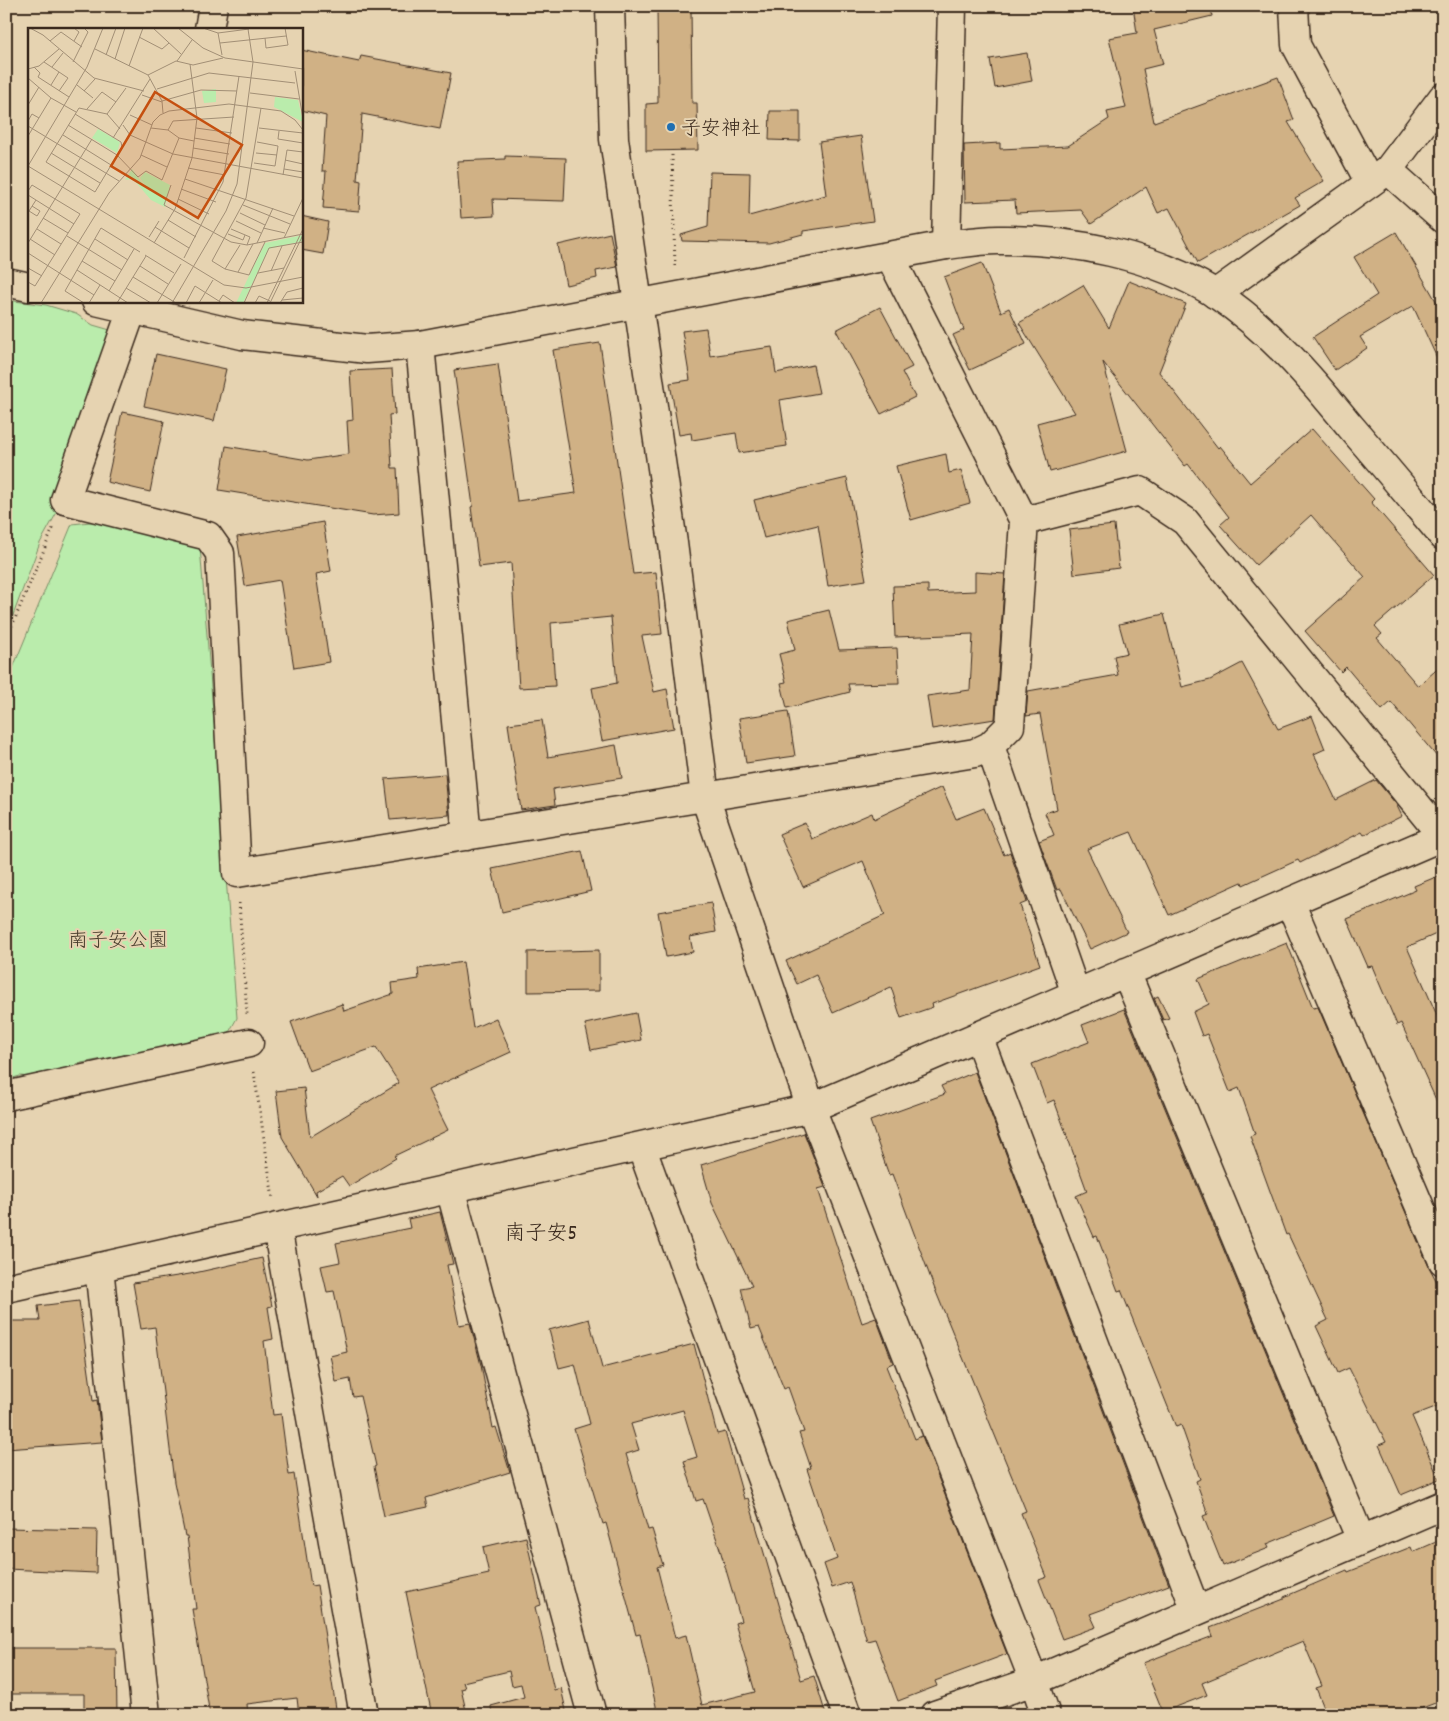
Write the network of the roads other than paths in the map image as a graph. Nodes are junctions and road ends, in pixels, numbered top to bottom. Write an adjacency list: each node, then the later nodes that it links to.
1 (213, 6): 5 (street)
2 (610, 6): 16 (street)
3 (952, 6): 9 (street)
4 (1294, 6): 7 (street)
5 (209, 28)
6 (1443, 97): 7 (street)
7 (1379, 177): 8 (street); 13 (street)
8 (1443, 219)
9 (946, 245): 10 (street); 13 (street)
10 (890, 256): 16 (street); 18 (street)
11 (6, 282): 12 (street)
12 (28, 287)
13 (1215, 294): 19 (street)
14 (106, 302): 15 (street)
15 (134, 305): 17 (street); 22 (street)
16 (638, 305): 17 (street); 21 (street)
17 (420, 345): 22 (street)
18 (1024, 521): 20 (street); 23 (street)
19 (1443, 536)
20 (990, 746): 21 (street); 26 (street)
21 (705, 797): 22 (street); 30 (street)
22 (467, 836)
23 (1443, 836): 24 (street)
24 (1290, 902): 25 (street); 34 (street)
25 (1126, 972): 26 (street); 38 (street)
26 (1076, 994): 27 (street)
27 (978, 1036): 30 (street); 39 (street)
28 (249, 1043): 29 (street)
29 (6, 1096)
30 (811, 1108): 31 (street); 40 (street)
31 (641, 1146): 32 (street); 44 (street)
32 (450, 1188): 33 (street); 43 (street)
33 (277, 1227): 35 (street); 42 (street)
34 (1443, 1261)
35 (99, 1267): 36 (street); 41 (street)
36 (6, 1288)
37 (1443, 1505): 38 (street)
38 (1361, 1540): 39 (street)
39 (1196, 1611): 40 (street)
40 (1034, 1681): 45 (street); 46 (street)
41 (146, 1715)
42 (364, 1715)
43 (592, 1715)
44 (847, 1715)
45 (935, 1715)
46 (1046, 1715)

